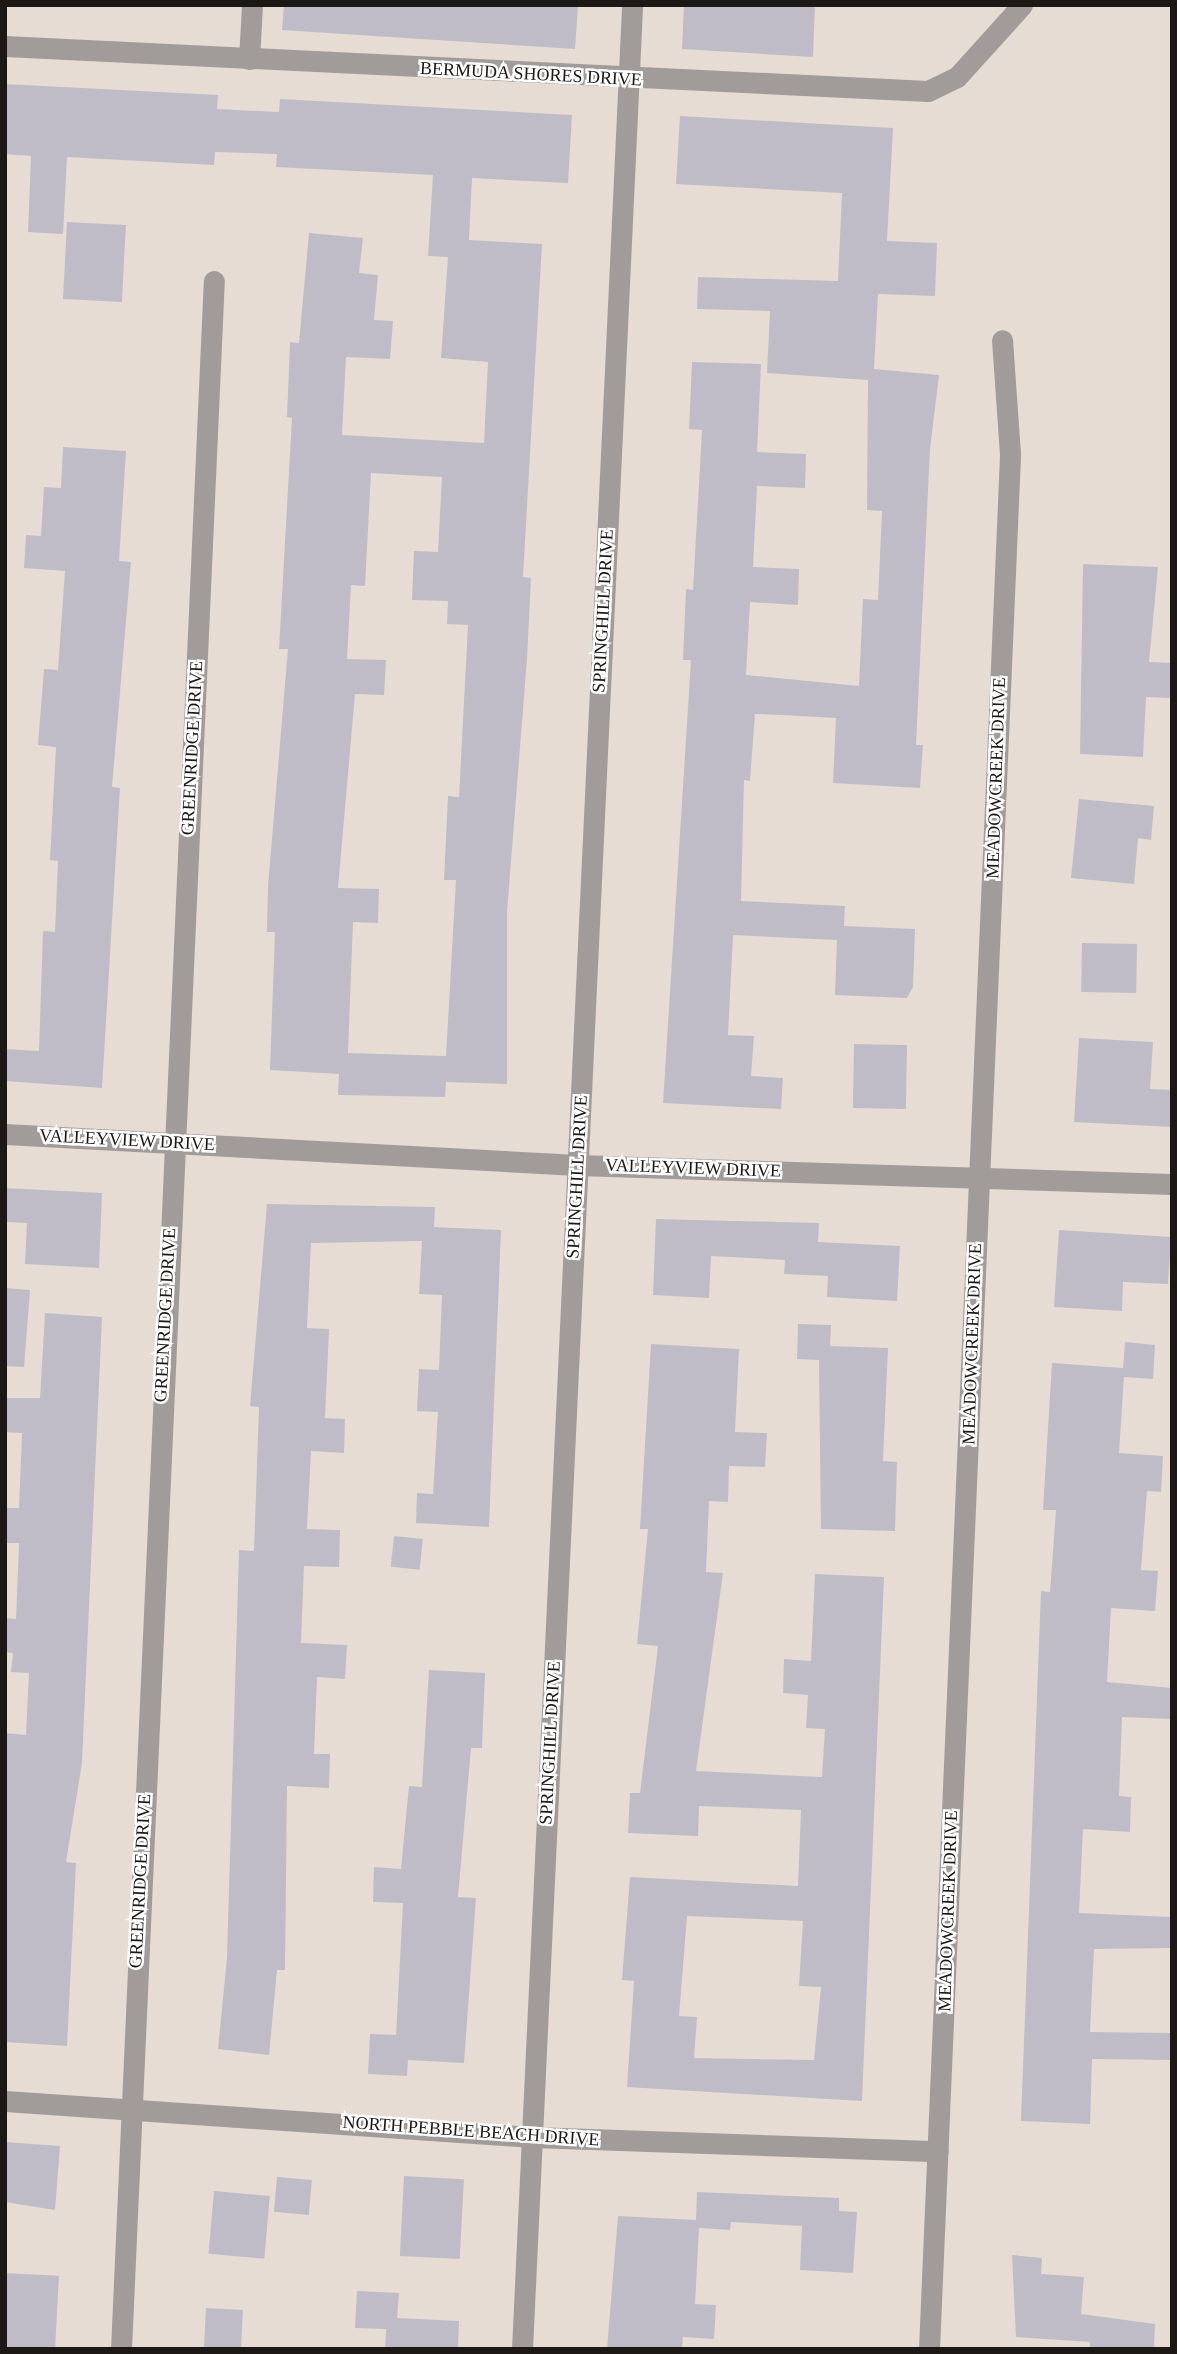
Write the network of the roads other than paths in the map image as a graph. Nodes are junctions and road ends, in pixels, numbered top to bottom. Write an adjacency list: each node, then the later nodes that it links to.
1 (252, 5): 5 (street)
2 (632, 5): 6 (street, SPRINGHILL DRIVE)
3 (1022, 5): 6 (street, BERMUDA SHORES DRIVE)
4 (5, 46): 5 (street, BERMUDA SHORES DRIVE)
5 (249, 59): 6 (street, BERMUDA SHORES DRIVE)
6 (627, 79): 11 (street, SPRINGHILL DRIVE)
7 (214, 281): 10 (street, GREENRIDGE DRIVE)
8 (1002, 340): 12 (street, MEADOWCREEK DRIVE)
9 (5, 1135): 10 (street, VALLEYVIEW DRIVE)
10 (173, 1142): 11 (street, VALLEYVIEW DRIVE); 15 (street, GREENRIDGE DRIVE)
11 (577, 1165): 12 (street, VALLEYVIEW DRIVE); 16 (street, SPRINGHILL DRIVE)
12 (979, 1177): 13 (street, VALLEYVIEW DRIVE); 17 (street, MEADOWCREEK DRIVE)
13 (1172, 1184)
14 (5, 2101): 15 (street, NORTH PEBBLE BEACH DRIVE)
15 (130, 2108): 16 (street, NORTH PEBBLE BEACH DRIVE); 18 (street, GREENRIDGE DRIVE)
16 (532, 2137): 17 (street, NORTH PEBBLE BEACH DRIVE); 19 (street, SPRINGHILL DRIVE)
17 (938, 2151): 20 (street, MEADOWCREEK DRIVE)
18 (121, 2349)
19 (522, 2349)
20 (929, 2349)

